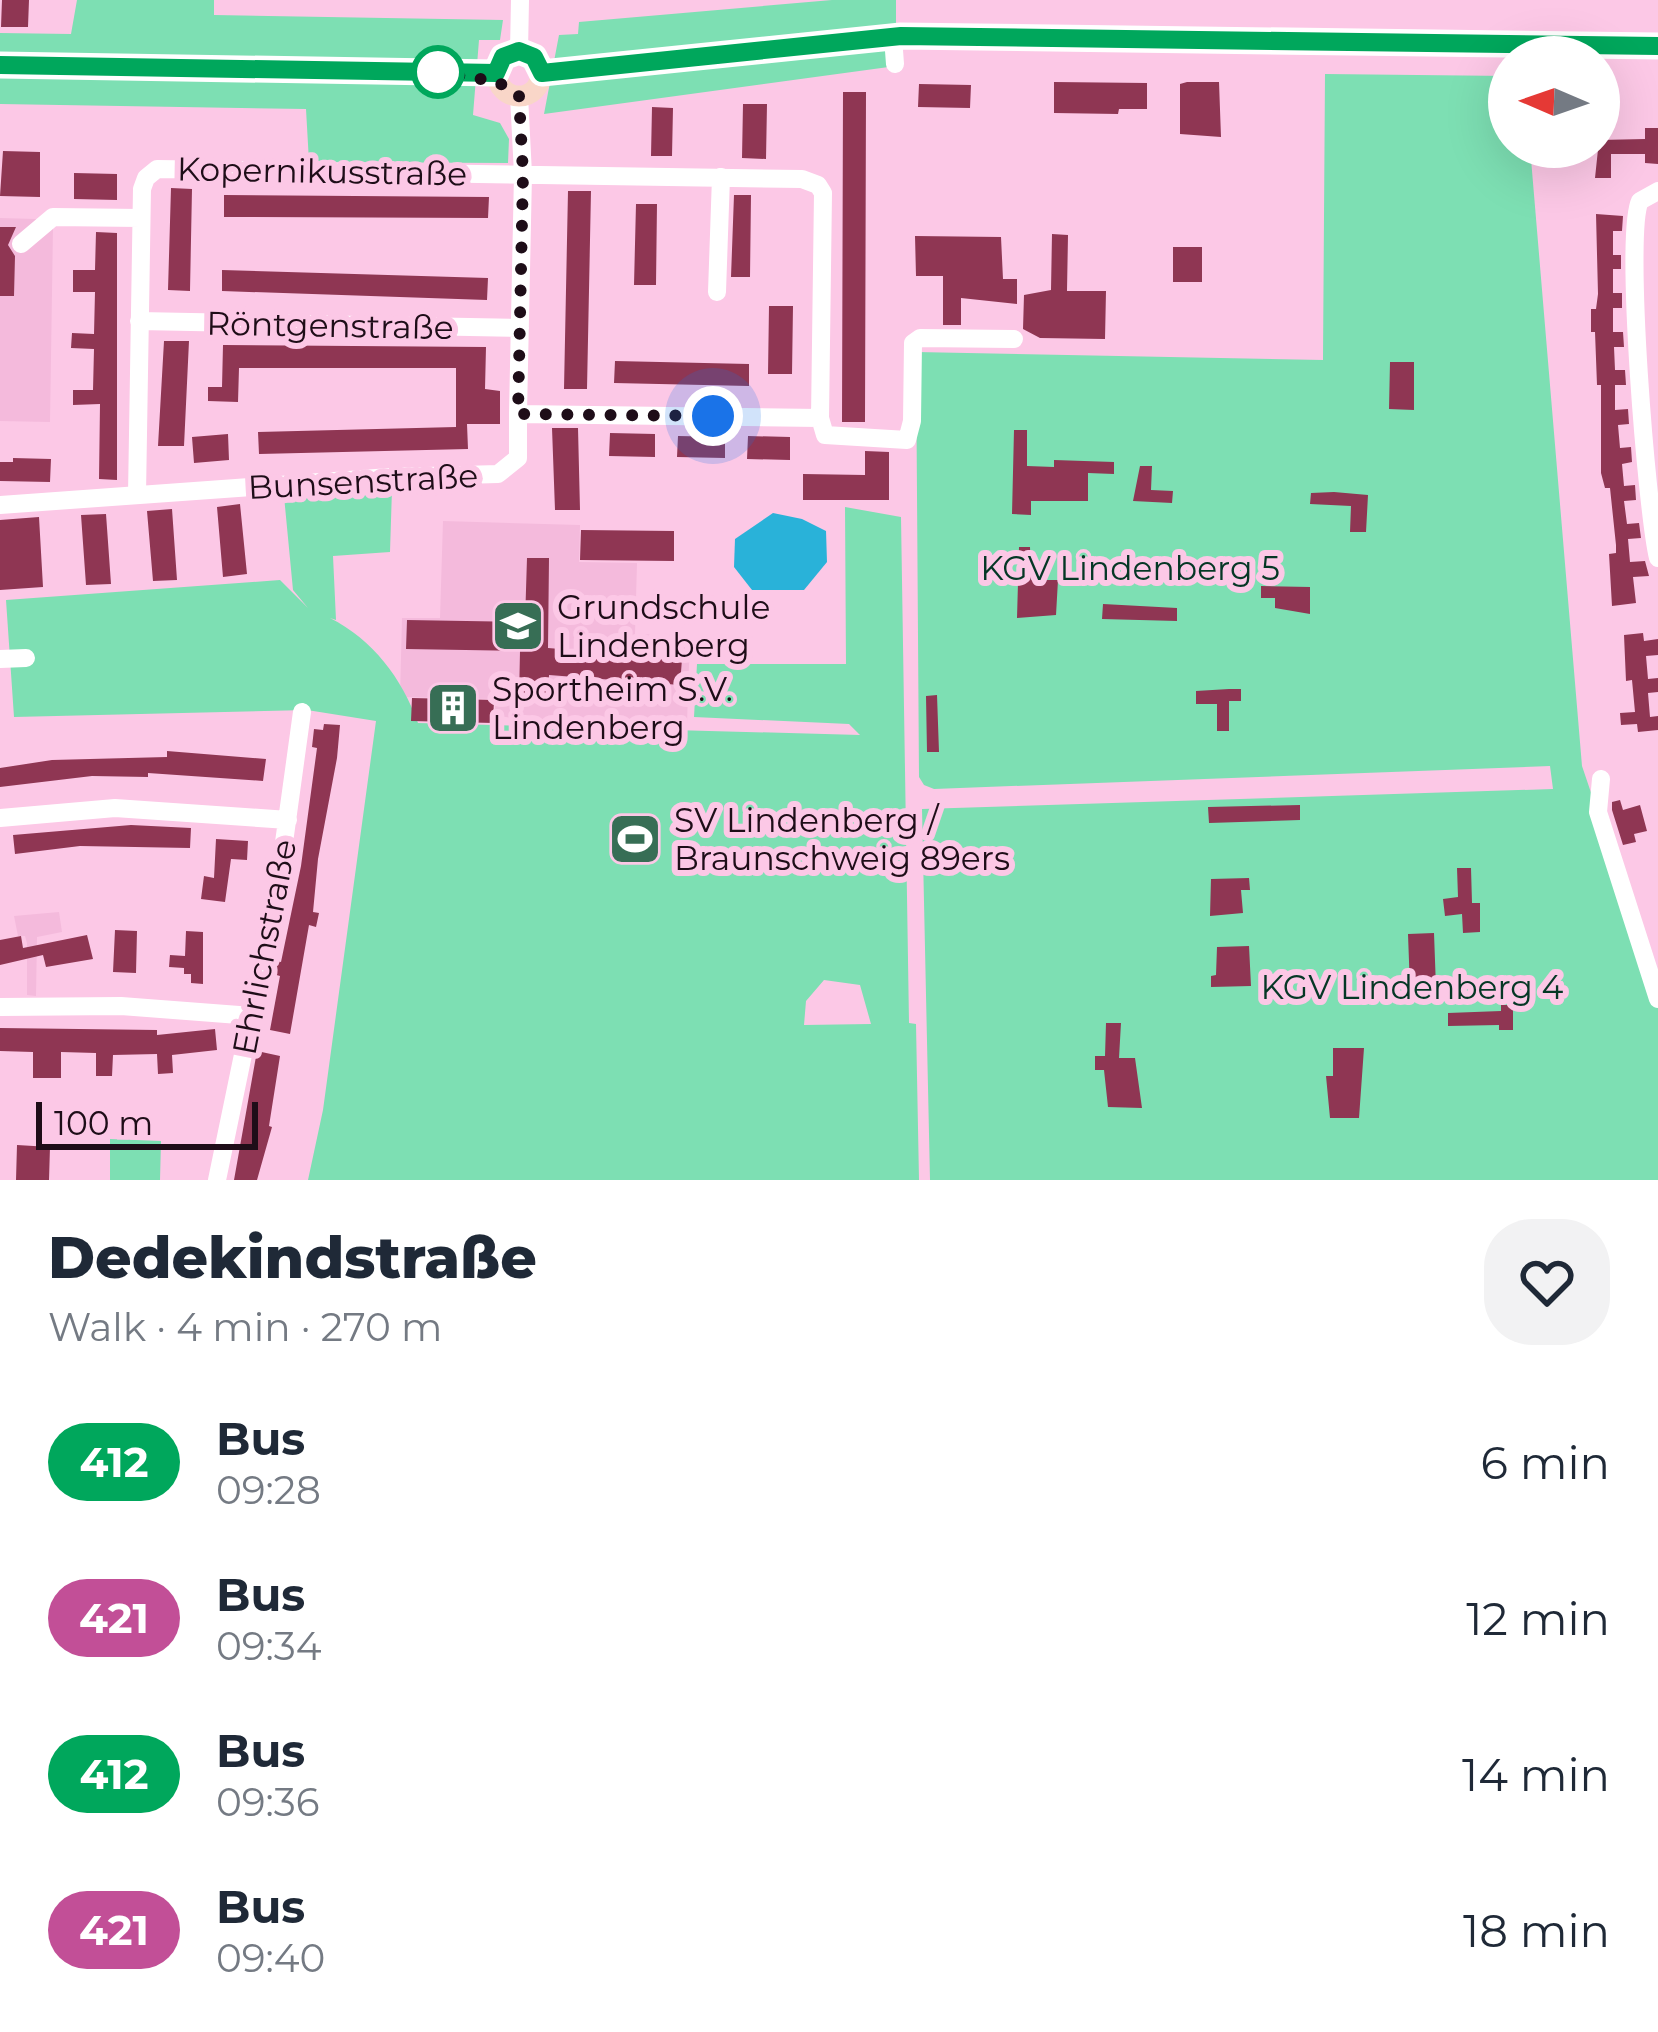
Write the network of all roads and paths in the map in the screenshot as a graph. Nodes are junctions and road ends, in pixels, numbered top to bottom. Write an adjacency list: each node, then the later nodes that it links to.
1 (520, 0): 4 (street)
2 (893, 37): 3 (main road); 5 (street); 8 (main road)
3 (1658, 46)
4 (519, 51): 7 (main road); 8 (main road)
5 (895, 64)
6 (0, 65): 7 (main road)
7 (496, 73): 9 (main road)
8 (542, 73): 9 (main road)
9 (519, 96): 10 (street)
10 (523, 174): 11 (street, Kopernikusstraße); 13 (street, Kopernikusstraße); 17 (street)
11 (721, 177): 15 (street); 21 (street, Kopernikusstraße)
12 (1649, 196): 19 (street)
13 (141, 218): 14 (street); 16 (street, Kopernikusstraße)
14 (21, 244)
15 (717, 292)
16 (140, 321): 17 (street, Röntgenstraße); 22 (street, Kopernikusstraße)
17 (520, 328): 20 (street)
18 (1014, 339): 21 (street)
19 (1648, 352): 24 (street)
20 (518, 414): 21 (street); 22 (street, Bunsenstraße)
21 (820, 418)
22 (136, 495): 23 (street, Bunsenstraße)
23 (0, 505)
24 (1658, 558)
25 (26, 658): 26 (street)
26 (0, 659)
27 (302, 712): 30 (street, Ehrlichstraße)
28 (1601, 779): 31 (street)
29 (0, 818): 30 (street)
30 (288, 820): 33 (street, Ehrlichstraße)
31 (1658, 1000)
32 (0, 1007): 33 (street)
33 (251, 1016): 34 (street, Ehrlichstraße)
34 (217, 1180)

